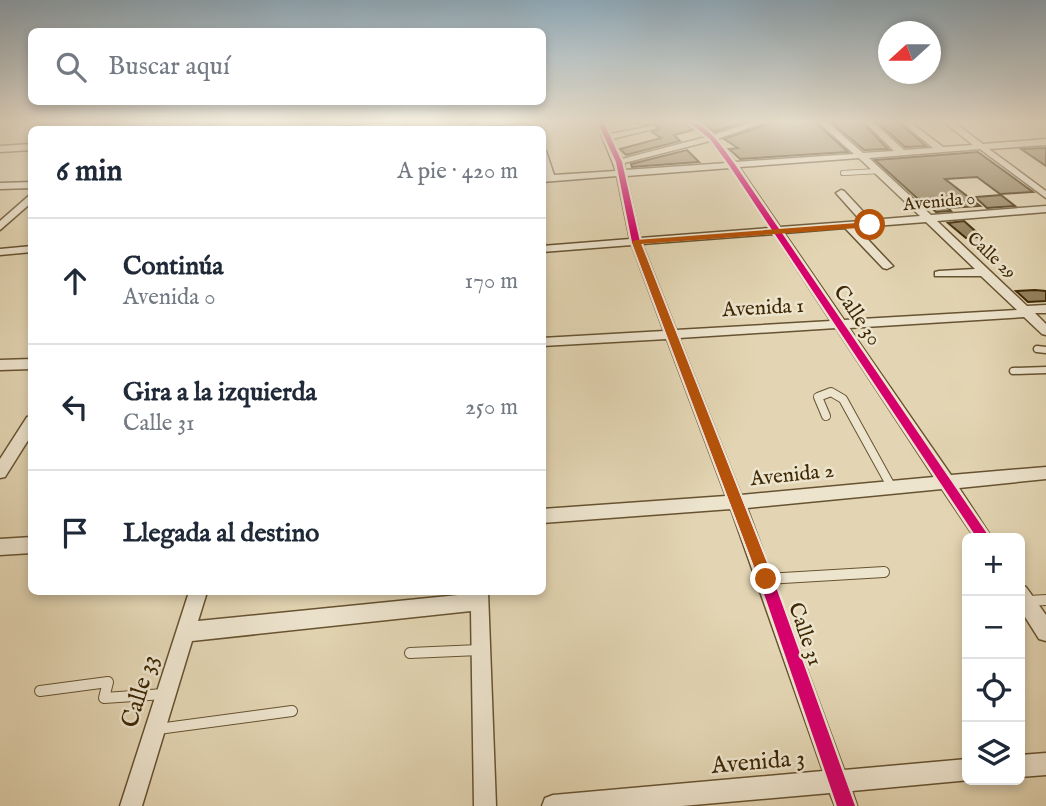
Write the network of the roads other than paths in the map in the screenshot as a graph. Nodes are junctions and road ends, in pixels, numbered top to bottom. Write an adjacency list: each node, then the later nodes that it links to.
1 (616, 159): 8 (street, Calle 31)
2 (649, 159): 8 (street)
3 (729, 159): 7 (street, Calle 30)
4 (819, 159): 7 (street)
5 (864, 159): 9 (street, Calle 29)
6 (997, 159): 15 (street)
7 (733, 164): 8 (street); 22 (street, Calle 30)
8 (620, 168): 11 (street); 23 (street, Calle 31)
9 (878, 171): 10 (lane); 18 (street, Calle 29)
10 (843, 173)
11 (547, 179)
12 (28, 185): 13 (street)
13 (0, 186)
14 (841, 193): 19 (street)
15 (1046, 195)
16 (28, 200): 21 (street)
17 (1046, 209): 18 (street, Avenida 0)
18 (929, 220): 19 (street, Avenida 0); 28 (street, Calle 29)
19 (870, 225): 20 (street, Avenida 0)
20 (849, 226): 22 (street, Avenida 0); 27 (street)
21 (0, 228)
22 (780, 232): 23 (street, Avenida 0); 32 (street, Calle 30)
23 (636, 242): 24 (street, Avenida 0); 34 (street, Calle 31)
24 (546, 249)
25 (28, 250): 26 (street)
26 (0, 252)
27 (887, 266)
28 (985, 272): 29 (street); 31 (street, Calle 29)
29 (939, 274)
30 (1046, 309): 31 (street, Avenida 1)
31 (1026, 311): 32 (street, Avenida 1); 33 (street, Calle 29)
32 (841, 324): 34 (street, Avenida 1); 46 (street, Calle 30)
33 (1046, 331)
34 (673, 333): 35 (street, Avenida 1); 48 (street, Calle 31)
35 (546, 342)
36 (1037, 349): 37 (lane)
37 (1046, 350)
38 (28, 363): 39 (street)
39 (0, 365)
40 (1046, 370): 41 (lane)
41 (1013, 371)
42 (826, 416): 47 (lane)
43 (26, 437): 44 (street)
44 (0, 472)
45 (1046, 473): 46 (street, Avenida 2)
46 (946, 482): 47 (street, Avenida 2); 50 (street, Calle 30)
47 (891, 486): 48 (street, Avenida 2)
48 (736, 502): 49 (street, Avenida 2); 54 (street, Calle 31)
49 (546, 516)
50 (981, 533)
51 (28, 545): 52 (street)
52 (0, 547)
53 (884, 572): 54 (lane)
54 (766, 579): 71 (street, Calle 31)
55 (197, 595): 60 (street, Calle 33)
56 (480, 596): 60 (street); 62 (street)
57 (1025, 597): 58 (lane)
58 (1046, 600)
59 (1025, 601): 61 (street)
60 (185, 632): 65 (street, Calle 33)
61 (1046, 632)
62 (480, 650): 63 (lane); 73 (street)
63 (410, 653)
64 (40, 691): 65 (lane)
65 (164, 694): 67 (street, Calle 33)
66 (292, 711): 67 (lane)
67 (154, 730): 72 (street, Calle 33)
68 (1046, 764): 69 (street)
69 (1025, 766)
70 (962, 770): 71 (street, Avenida 3)
71 (837, 781): 74 (street, Avenida 3); 75 (street, Calle 31)
72 (131, 806)
73 (485, 806)
74 (553, 806)
75 (846, 806)

